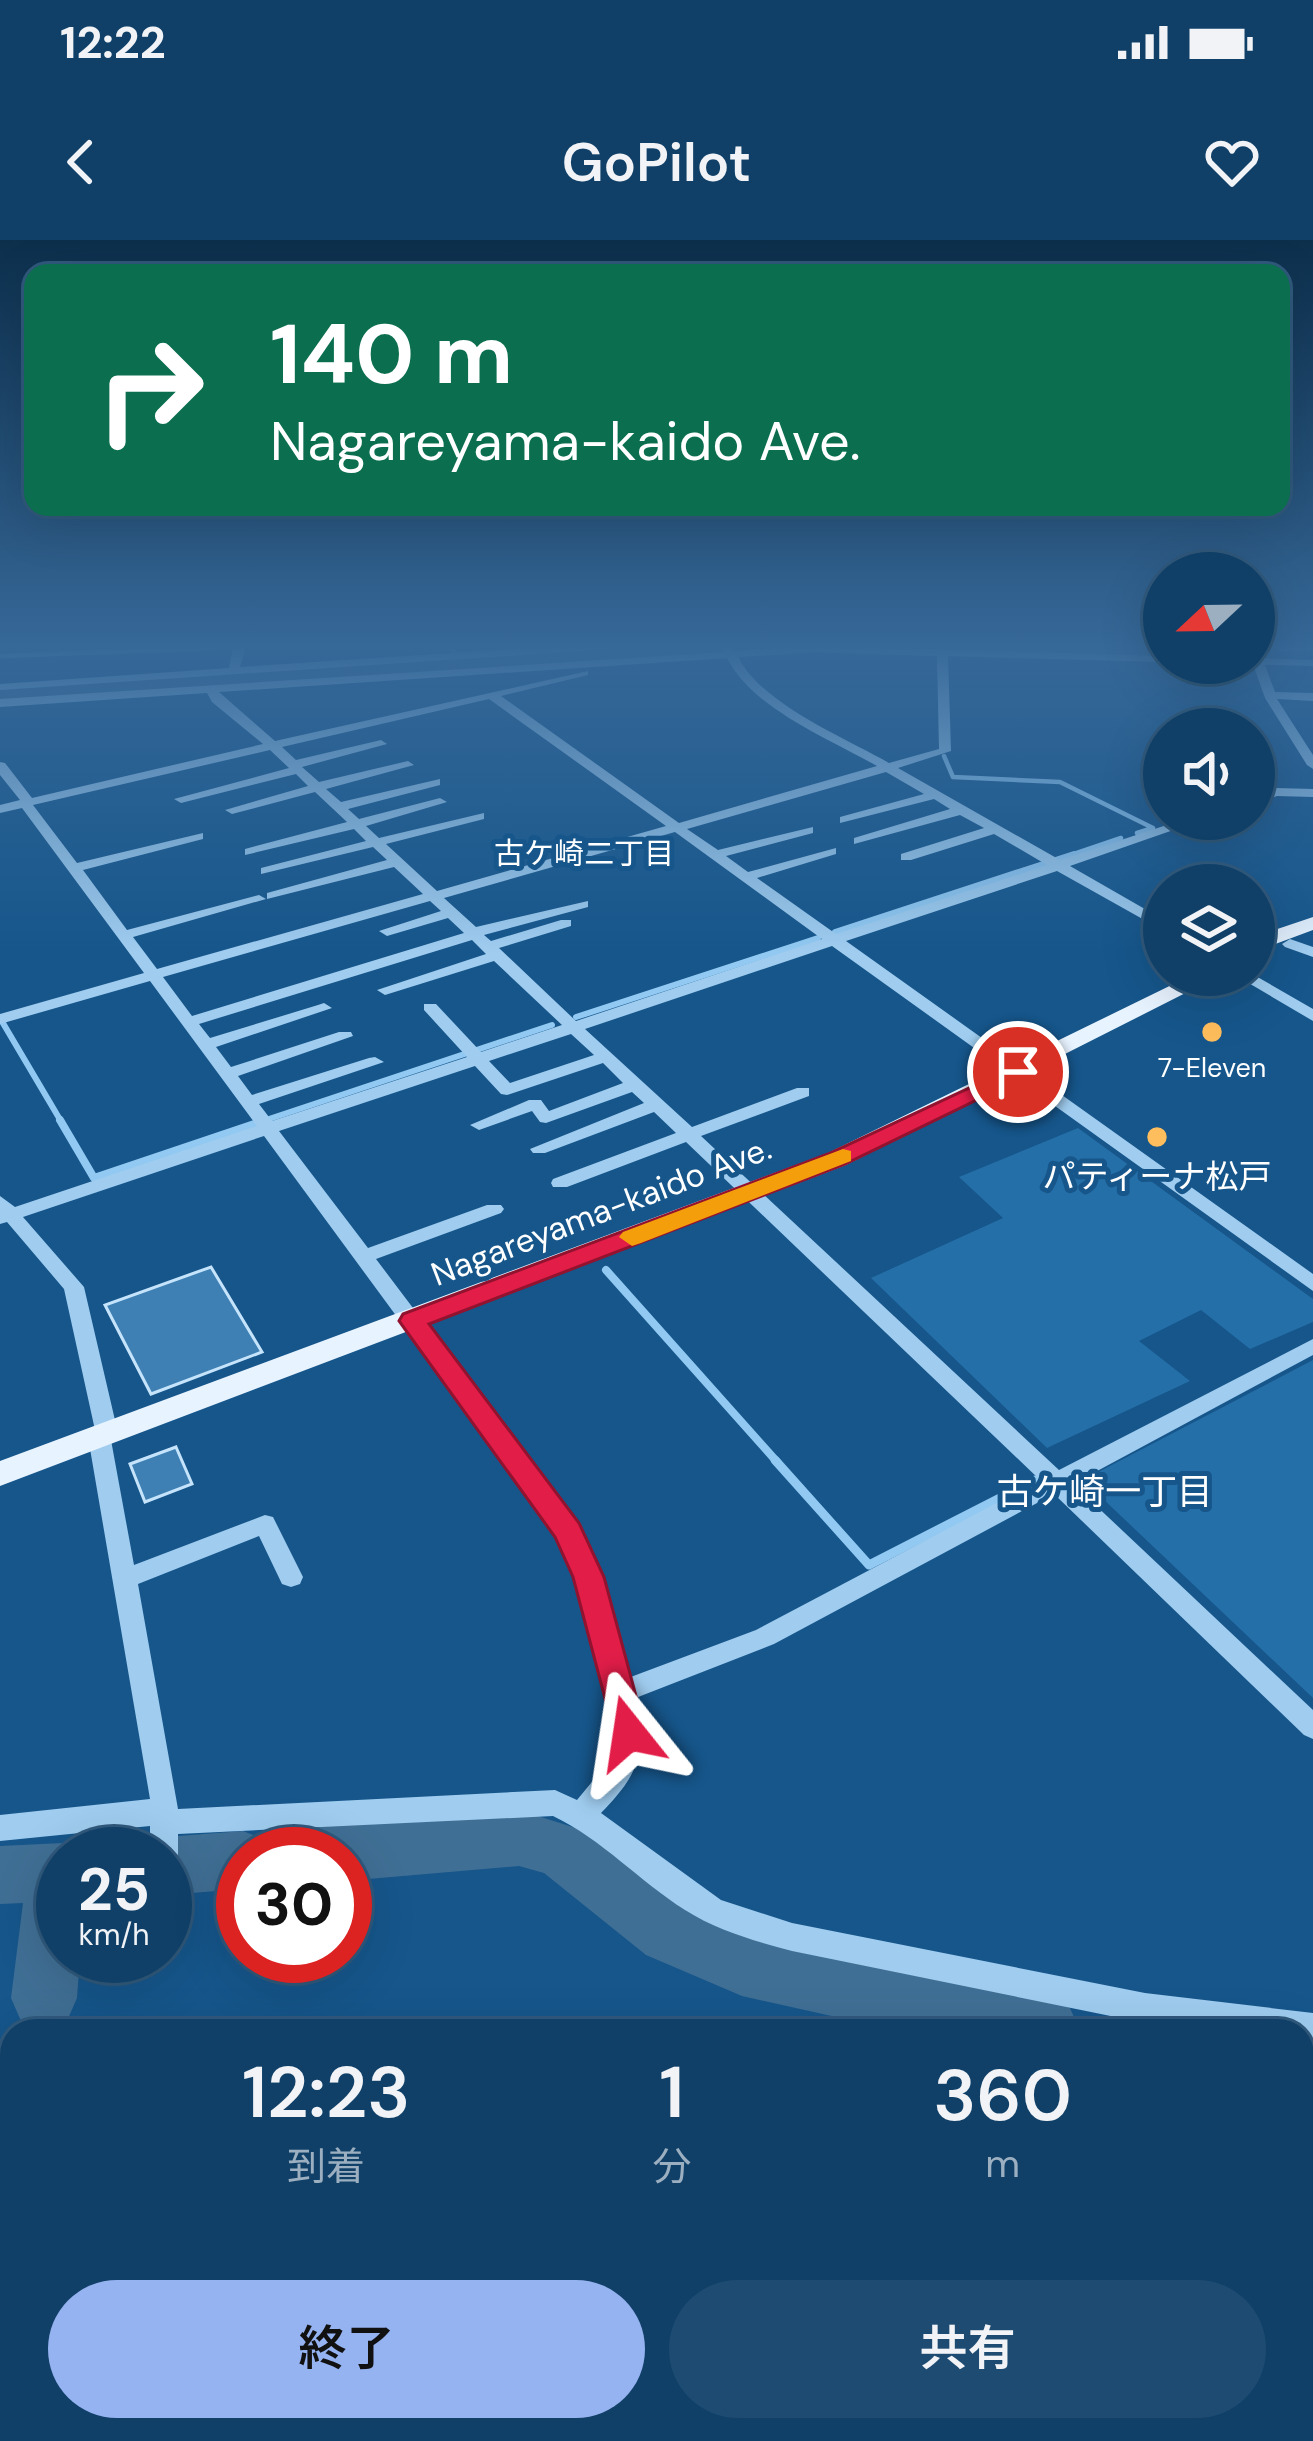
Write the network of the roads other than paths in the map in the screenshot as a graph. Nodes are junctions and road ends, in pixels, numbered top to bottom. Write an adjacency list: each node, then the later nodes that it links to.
1 (265, 748): 17 (street)
2 (274, 748): 10 (street)
3 (365, 748): 10 (street)
4 (566, 748): 26 (street)
5 (854, 748): 9 (street)
6 (945, 748): 9 (street)
7 (408, 764): 12 (street)
8 (0, 766): 17 (street)
9 (887, 767): 15 (street); 26 (street)
10 (295, 768): 12 (street); 16 (street)
11 (435, 782): 20 (street)
12 (316, 788): 20 (street); 21 (street)
13 (1275, 792): 14 (street)
14 (1313, 793)
15 (935, 795): 22 (street); 24 (street)
16 (182, 800)
17 (27, 802): 19 (street); 39 (street)
18 (440, 802): 25 (street)
19 (0, 808)
20 (338, 808): 25 (street)
21 (232, 810)
22 (961, 810): 27 (street); 31 (street)
23 (479, 816): 32 (street)
24 (845, 820)
25 (356, 824): 32 (street); 34 (street)
26 (677, 827): 35 (street); 42 (street)
27 (994, 829): 36 (street); 38 (street)
28 (808, 830): 35 (street)
29 (198, 836): 39 (street)
30 (1143, 837): 38 (street)
31 (859, 841)
32 (376, 843): 37 (street); 40 (street)
33 (831, 851): 41 (street)
34 (250, 852)
35 (716, 855): 41 (street)
36 (906, 857)
37 (396, 862): 42 (street); 48 (street)
38 (1057, 865): 45 (street); 51 (street)
39 (75, 868): 48 (street)
40 (266, 871)
41 (747, 877): 51 (street)
42 (432, 896): 44 (street); 55 (street)
43 (581, 911): 52 (street)
44 (449, 913): 47 (street); 52 (street)
45 (1143, 914)
46 (1313, 923): 50 (main road)
47 (387, 932)
48 (125, 935): 55 (street)
49 (1275, 936): 50 (main road)
50 (1290, 939): 53 (main road); 54 (street)
51 (835, 940): 64 (street); 70 (street)
52 (482, 943): 56 (street); 63 (street); 64 (street)
53 (1275, 949)
54 (1313, 952)
55 (154, 975): 62 (street); 63 (street)
56 (385, 990)
57 (1275, 994): 61 (street)
58 (1168, 996): 70 (main road, Nagareyama-kaido Ave.)
59 (430, 1007): 67 (street)
60 (324, 1008): 66 (street)
61 (1313, 1016)
62 (0, 1019)
63 (189, 1022): 66 (street)
64 (573, 1028): 67 (street); 68 (street)
65 (345, 1036): 71 (street)
66 (206, 1045): 71 (street)
67 (478, 1058): 68 (street); 77 (street)
68 (605, 1058): 72 (street)
69 (375, 1062): 74 (street)
70 (1018, 1072): 81 (main road, Nagareyama-kaido Ave.); 85 (street)
71 (226, 1074): 74 (street)
72 (634, 1085): 75 (street); 76 (street)
73 (803, 1092): 78 (street)
74 (249, 1102): 77 (street)
75 (655, 1105): 78 (street); 79 (street)
76 (479, 1125)
77 (269, 1128): 83 (street); 84 (street)
78 (687, 1136): 80 (street); 81 (street)
79 (539, 1149)
80 (560, 1183)
81 (752, 1192): 86 (main road, Nagareyama-kaido Ave.); 90 (street)
82 (494, 1209): 84 (street)
83 (4, 1212): 88 (street)
84 (365, 1256): 86 (street)
85 (1313, 1284)
86 (412, 1321): 88 (main road, Nagareyama-kaido Ave.); 93 (street)
87 (1313, 1346): 90 (street)
88 (103, 1435): 89 (main road, Nagareyama-kaido Ave.); 92 (street)
89 (0, 1474)
90 (1054, 1482): 93 (street); 94 (street)
91 (290, 1577): 92 (street)
92 (125, 1579): 96 (street)
93 (619, 1693): 95 (street)
94 (1313, 1727)
95 (582, 1814): 96 (street); 99 (street)
96 (166, 1817): 97 (street); 98 (street)
97 (165, 1827)
98 (0, 1828)
99 (1248, 2019)

